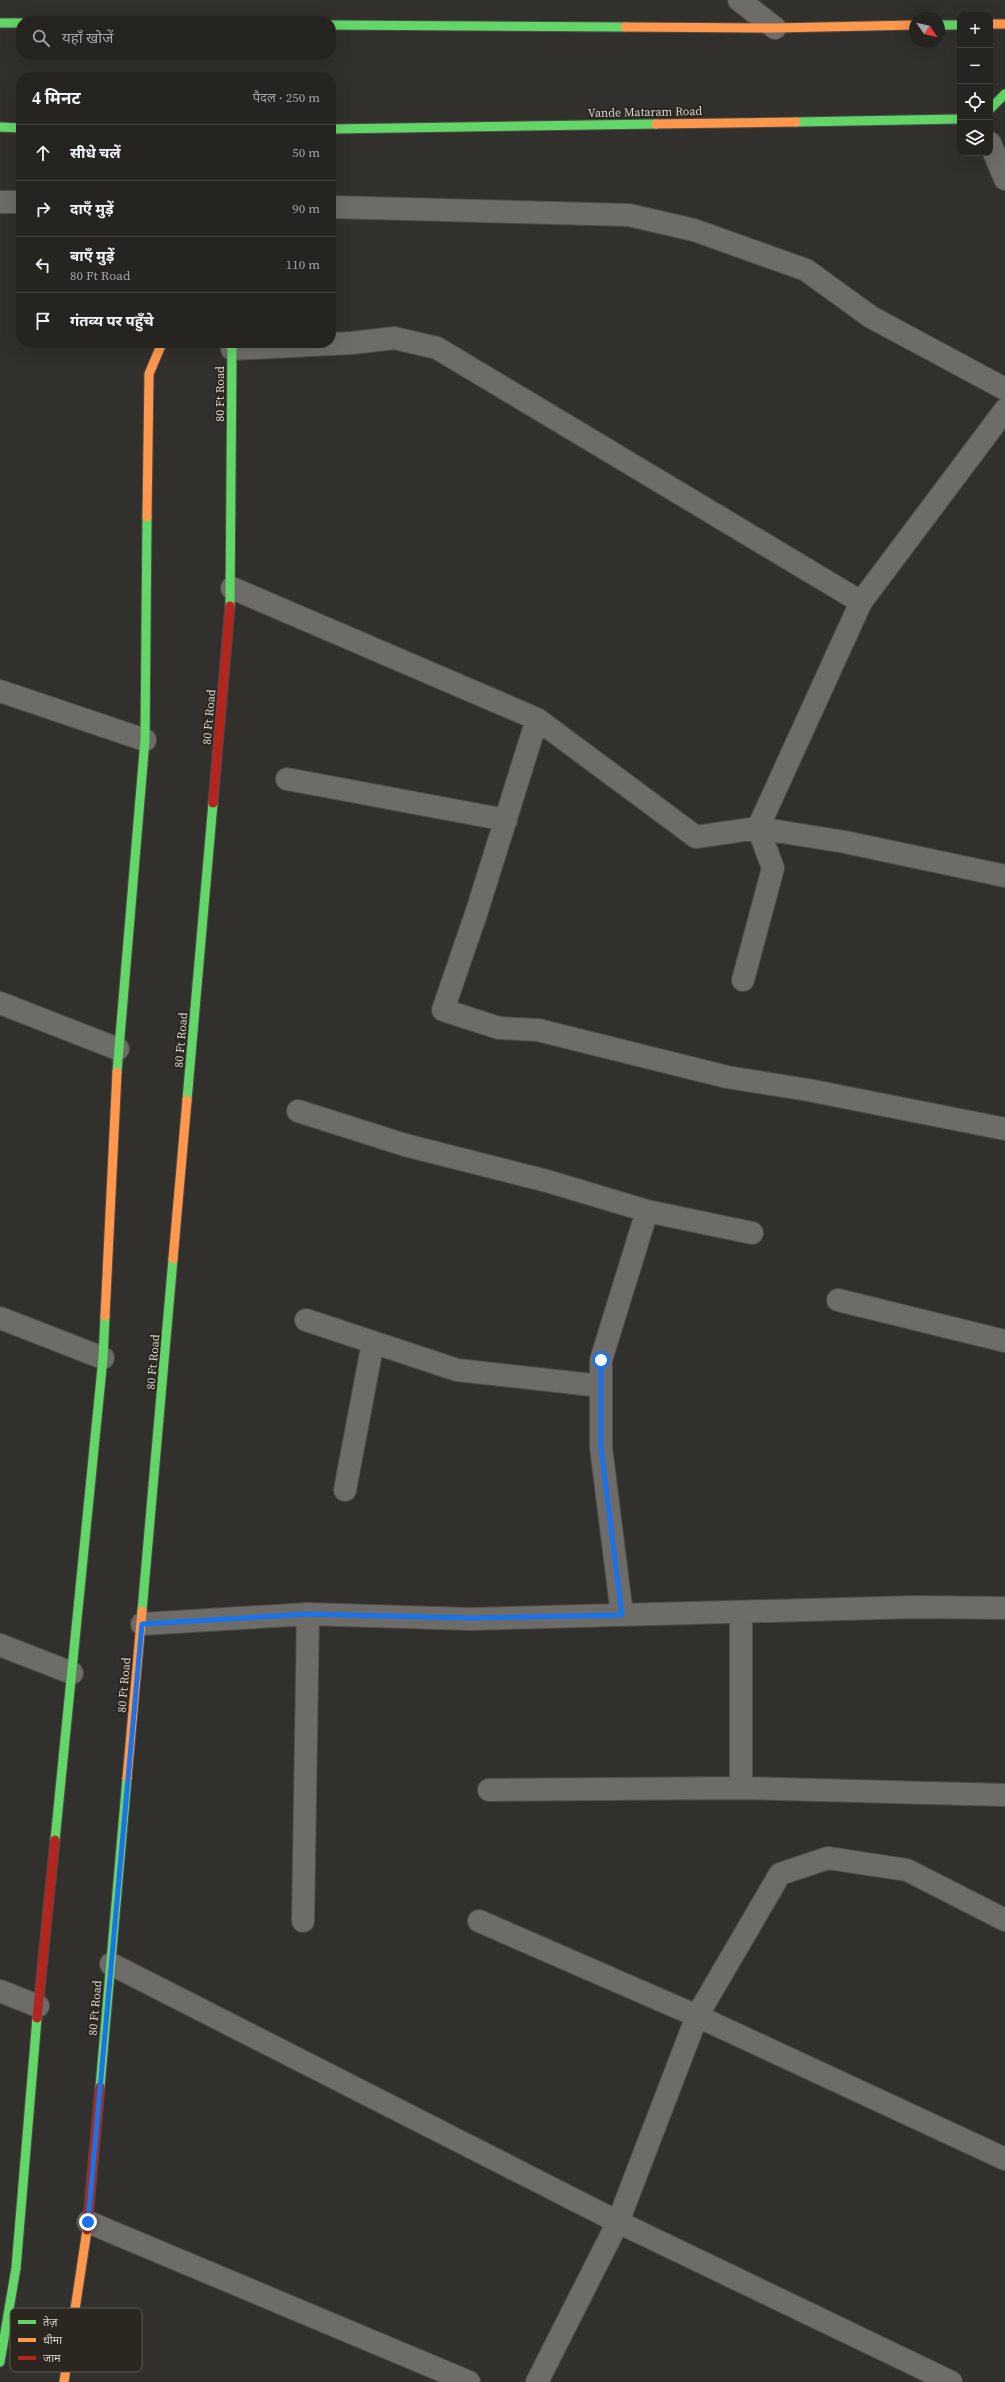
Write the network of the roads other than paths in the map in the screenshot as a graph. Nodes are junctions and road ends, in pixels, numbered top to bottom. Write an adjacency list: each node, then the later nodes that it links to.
1 (739, 0): 10 (street)
2 (0, 23): 3 (main road)
3 (16, 23)
4 (993, 24): 5 (main road)
5 (1005, 24)
6 (336, 25): 10 (main road)
7 (909, 25): 10 (main road)
8 (945, 25): 9 (main road)
9 (957, 25)
10 (775, 28)
11 (1005, 94): 12 (main road)
12 (993, 105)
13 (957, 119): 16 (main road, Vande Mataram Road)
14 (0, 128): 15 (main road)
15 (16, 128)
16 (336, 129)
17 (993, 150): 18 (street)
18 (1005, 179)
19 (0, 202): 20 (street)
20 (16, 202)
21 (336, 206): 25 (street)
22 (336, 343): 28 (street)
23 (160, 348): 31 (main road)
24 (231, 348): 27 (main road, 80 Ft Road)
25 (1005, 389)
26 (1005, 410): 28 (street)
27 (232, 588): 30 (street); 55 (main road, 80 Ft Road)
28 (861, 602): 34 (street)
29 (0, 691): 31 (street)
30 (537, 719): 33 (street); 34 (street)
31 (145, 740): 38 (main road)
32 (287, 779): 33 (street)
33 (506, 820): 40 (street)
34 (758, 828): 35 (street); 36 (street)
35 (1005, 876)
36 (743, 980)
37 (0, 1003): 38 (street)
38 (118, 1049): 48 (main road)
39 (298, 1111): 41 (street)
40 (1005, 1129)
41 (647, 1211): 42 (street); 49 (street)
42 (752, 1233)
43 (838, 1300): 46 (street)
44 (0, 1318): 48 (street)
45 (306, 1320): 47 (street)
46 (1005, 1341)
47 (373, 1342): 49 (street); 50 (street)
48 (102, 1358): 57 (main road)
49 (601, 1386): 54 (street)
50 (344, 1490)
51 (1005, 1608): 52 (street)
52 (741, 1612): 54 (street); 58 (street)
53 (308, 1614): 54 (street); 55 (street); 62 (street)
54 (622, 1615)
55 (142, 1624): 64 (main road, 80 Ft Road)
56 (0, 1646): 57 (street)
57 (72, 1673): 66 (main road)
58 (741, 1788): 59 (street); 60 (street)
59 (489, 1790)
60 (1005, 1795)
61 (1005, 1920): 67 (street)
62 (303, 1921)
63 (479, 1921): 67 (street)
64 (111, 1964): 69 (main road, 80 Ft Road); 70 (street)
65 (0, 1991): 66 (street)
66 (38, 2006): 72 (main road)
67 (697, 2016): 68 (street); 70 (street)
68 (1005, 2159)
69 (88, 2222): 71 (main road, 80 Ft Road); 75 (street)
70 (618, 2222): 76 (street); 77 (street)
71 (75, 2308)
72 (0, 2362)
73 (66, 2372): 74 (main road, 80 Ft Road)
74 (64, 2382)
75 (469, 2382)
76 (537, 2382)
77 (951, 2382)

